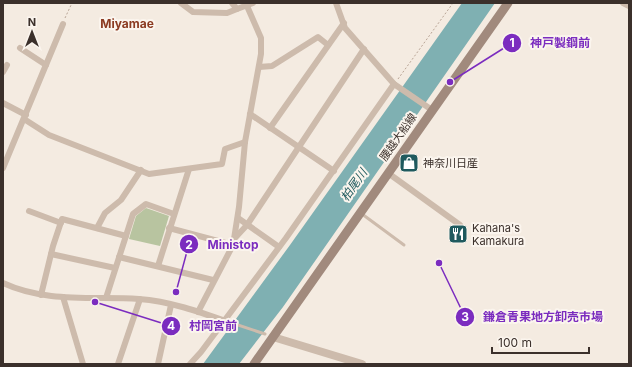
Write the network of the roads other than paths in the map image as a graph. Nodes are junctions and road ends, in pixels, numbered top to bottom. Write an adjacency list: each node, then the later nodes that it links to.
1 (180, 3): 9 (street)
2 (232, 3): 9 (street)
3 (253, 3): 7 (street)
4 (336, 3): 11 (street)
5 (508, 3): 21 (main road, 腰越大船線)
6 (623, 3): 8 (street)
7 (246, 6): 9 (street); 17 (street)
8 (629, 6)
9 (237, 9)
10 (63, 24): 16 (street)
11 (344, 24): 12 (street); 14 (street)
12 (328, 45): 17 (street); 24 (street)
13 (20, 48): 16 (street)
14 (364, 49): 19 (street); 26 (street)
15 (7, 65): 18 (street)
16 (46, 65): 23 (street)
17 (259, 67): 22 (street)
18 (3, 72)
19 (396, 85): 21 (street); 30 (street)
20 (3, 104): 23 (street)
21 (429, 108): 31 (main road, 腰越大船線)
22 (250, 114): 24 (street); 25 (street)
23 (25, 117): 27 (street); 29 (street)
24 (270, 128): 26 (street)
25 (244, 142): 28 (street); 35 (street)
26 (299, 147): 30 (street); 37 (street)
27 (3, 168)
28 (189, 169): 29 (street); 34 (street)
29 (141, 170): 39 (street)
30 (334, 171): 44 (street)
31 (388, 173): 33 (main road, 腰越大船線); 38 (street)
32 (29, 211): 36 (street)
33 (360, 213): 43 (lane); 58 (main road, 腰越大船線)
34 (174, 214): 40 (street); 41 (street)
35 (238, 218): 37 (street); 42 (street)
36 (61, 223): 39 (street); 45 (street)
37 (247, 225): 42 (street); 44 (street)
38 (460, 225)
39 (97, 228): 41 (street)
40 (169, 228): 42 (street); 47 (street)
41 (126, 236): 46 (street)
42 (234, 242): 49 (street)
43 (404, 245)
44 (279, 247): 57 (street)
45 (52, 254): 48 (street); 51 (street)
46 (119, 257): 47 (street); 48 (street)
47 (158, 266): 49 (street)
48 (115, 268): 53 (street)
49 (213, 280): 56 (street)
50 (3, 283): 51 (street)
51 (41, 295): 52 (street)
52 (63, 297): 53 (street); 59 (street)
53 (106, 298): 54 (street)
54 (140, 299): 55 (street); 60 (street)
55 (171, 305): 56 (street); 61 (street)
56 (198, 312): 57 (street)
57 (227, 321): 58 (lane); 62 (street)
58 (269, 336): 63 (main road, 腰越大船線); 64 (street)
59 (83, 364)
60 (118, 364)
61 (158, 364)
62 (190, 364)
63 (254, 364)
64 (362, 364)

